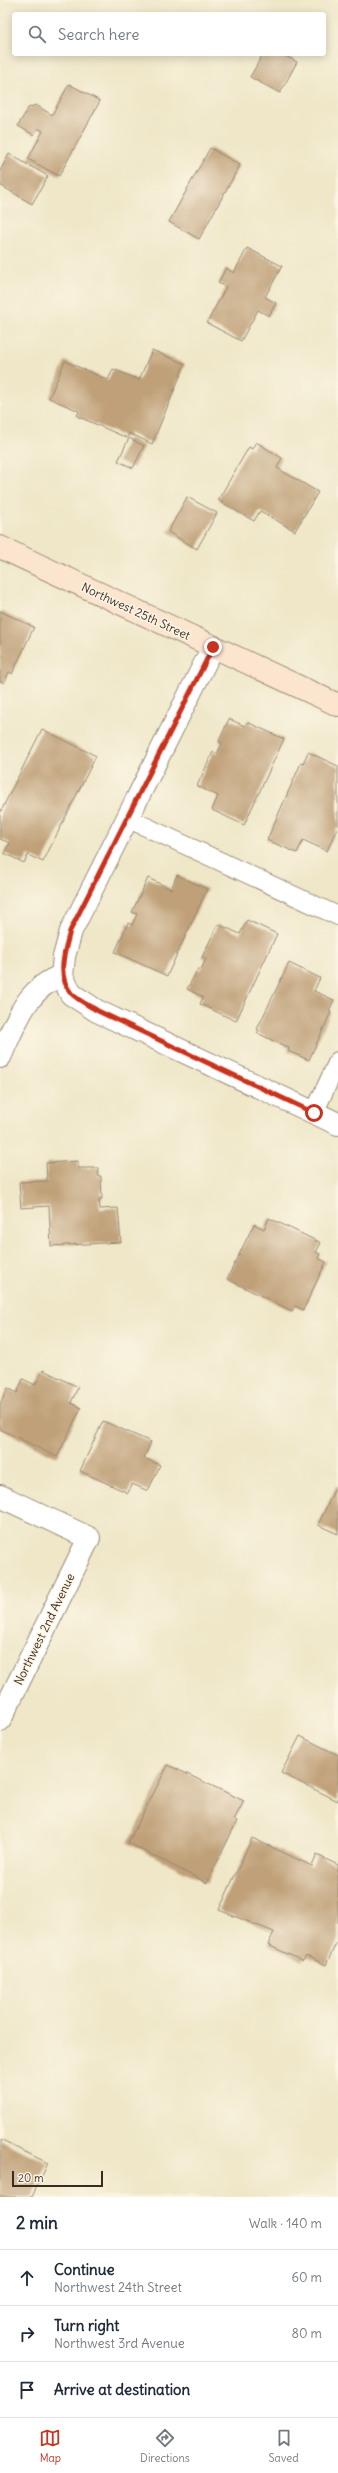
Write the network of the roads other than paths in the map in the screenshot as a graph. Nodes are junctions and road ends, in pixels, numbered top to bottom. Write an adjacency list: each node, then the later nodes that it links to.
1 (0, 547): 2 (street, Northwest 25th Street)
2 (213, 647): 3 (street, Northwest 25th Street); 4 (street)
3 (338, 706)
4 (127, 818): 5 (lane); 6 (street)
5 (338, 916)
6 (62, 976): 7 (street); 9 (street)
7 (0, 1057)
8 (338, 1061): 9 (lane)
9 (314, 1113): 10 (street)
10 (338, 1124)
11 (0, 1496): 12 (street, Northwest 2nd Avenue)
12 (0, 1720)

